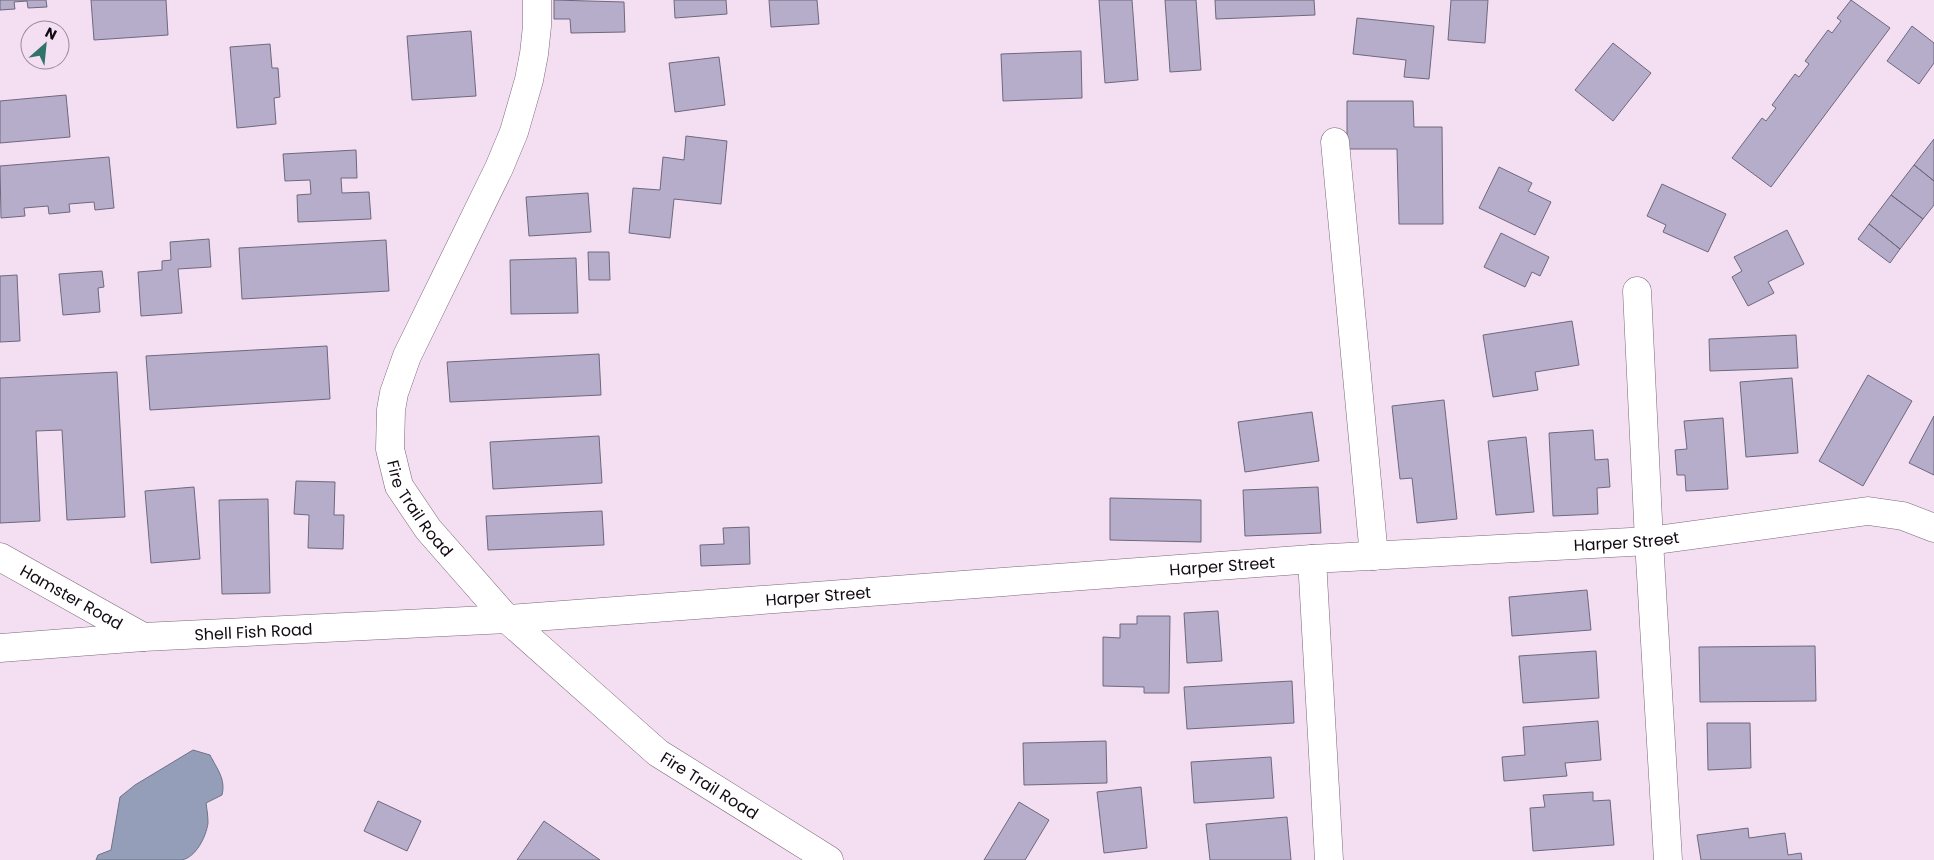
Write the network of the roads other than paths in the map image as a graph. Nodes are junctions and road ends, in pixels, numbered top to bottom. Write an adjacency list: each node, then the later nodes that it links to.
1 (538, 0): 9 (street, Fire Trail Road)
2 (1335, 142): 6 (street)
3 (1637, 291): 5 (street)
4 (1934, 528): 5 (street, Harper Street)
5 (1648, 541): 6 (street, Harper Street); 14 (street)
6 (1374, 556): 8 (street, Harper Street)
7 (0, 557): 10 (street, Hamster Road)
8 (1312, 559): 9 (street, Harper Street); 13 (street)
9 (507, 619): 10 (street, Shell Fish Road); 12 (street, Fire Trail Road)
10 (143, 637): 11 (street, Shell Fish Road)
11 (0, 648)
12 (829, 860)
13 (1329, 860)
14 (1668, 860)

